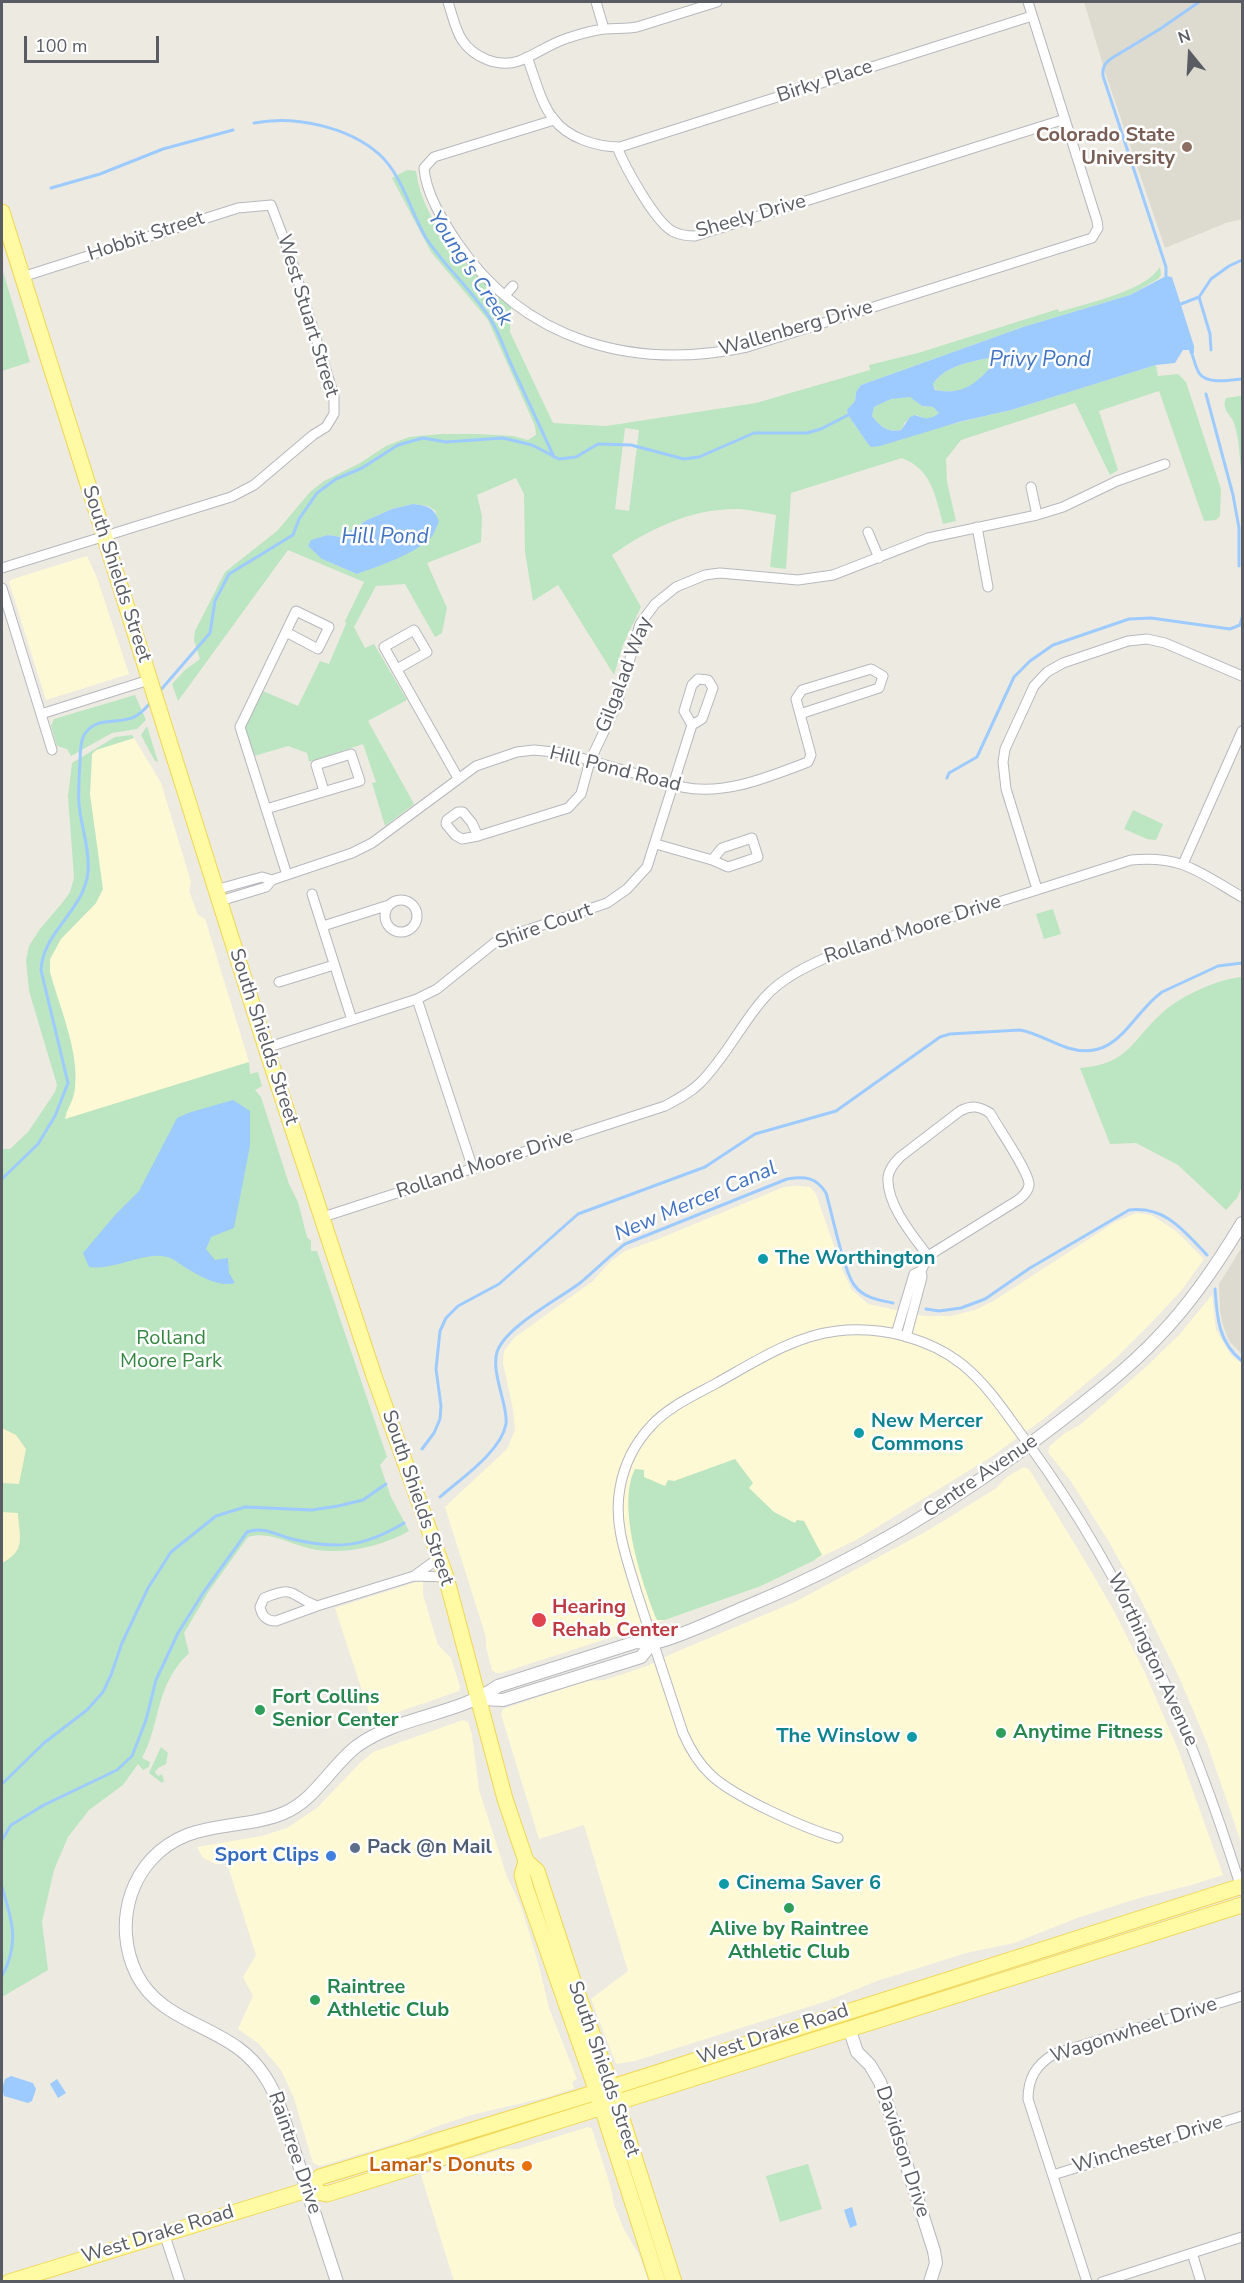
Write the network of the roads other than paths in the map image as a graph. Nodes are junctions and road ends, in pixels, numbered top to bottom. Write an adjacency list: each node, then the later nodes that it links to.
1 (448, 2): 7 (street)
2 (596, 2): 6 (street)
3 (717, 2): 6 (street)
4 (1028, 2): 5 (street)
5 (1032, 16): 8 (street); 10 (street, Birky Place)
6 (604, 29): 7 (street)
7 (527, 57): 9 (street)
8 (1065, 119): 10 (street, Sheely Drive); 15 (street, Wallenberg Drive)
9 (554, 120): 10 (street); 15 (street, Wallenberg Drive)
10 (617, 147)
11 (272, 206): 13 (street, Hobbit Street); 21 (street, West Stuart Street)
12 (2, 212): 13 (main road, South Shields Street)
13 (22, 277): 21 (main road, South Shields Street)
14 (513, 286): 15 (street)
15 (506, 295)
16 (1164, 464): 18 (street, Gilgalad Way)
17 (1031, 486): 18 (street)
18 (1037, 515): 19 (street, Gilgalad Way)
19 (977, 527): 22 (street, Gilgalad Way); 24 (street)
20 (868, 532): 22 (street)
21 (104, 536): 23 (street, West Stuart Street); 29 (main road, South Shields Street)
22 (879, 558): 35 (street, Gilgalad Way)
23 (2, 568)
24 (988, 586)
25 (2, 588): 30 (street)
26 (286, 632): 26 (street); 39 (street)
27 (397, 669): 27 (street); 36 (street)
28 (1242, 676): 45 (street)
29 (151, 685): 30 (street); 47 (main road, South Shields Street)
30 (41, 714): 34 (street)
31 (800, 714): 31 (street); 37 (street, Hill Pond Road)
32 (692, 725): 32 (street, Shire Court); 37 (street, Shire Court)
33 (1242, 731): 43 (street)
34 (52, 750)
35 (590, 761): 36 (street, Hill Pond Road); 37 (street, Hill Pond Road); 40 (street, Gilgalad Way)
36 (458, 778): 44 (street, Hill Pond Road)
37 (673, 785): 41 (street, Shire Court)
38 (324, 791): 38 (street); 39 (street)
39 (266, 809): 44 (street)
40 (478, 836)
41 (656, 844): 42 (street); 53 (street, Shire Court)
42 (712, 860): 42 (street)
43 (1183, 864): 45 (street, Rolland Moore Drive); 48 (street, Rolland Moore Drive)
44 (287, 875): 47 (street, Hill Pond Road)
45 (1037, 889): 56 (street, Rolland Moore Drive)
46 (312, 894): 50 (street)
47 (218, 895): 55 (main road, South Shields Street)
48 (1242, 897)
49 (389, 905): 50 (street)
50 (323, 926): 51 (street)
51 (334, 965): 52 (street); 54 (street)
52 (279, 982)
53 (417, 999): 54 (street, Shire Court); 56 (street)
54 (352, 1020): 55 (street, Shire Court)
55 (266, 1047): 57 (main road, South Shields Street)
56 (473, 1169): 57 (street, Rolland Moore Drive)
57 (323, 1217): 64 (main road, South Shields Street)
58 (1241, 1227): 63 (street, Centre Avenue)
59 (928, 1256): 59 (street); 60 (street)
60 (921, 1270): 61 (street); 62 (street)
61 (896, 1334): 62 (street, Worthington Avenue); 68 (street, Worthington Avenue)
62 (906, 1337): 63 (street, Worthington Avenue)
63 (1029, 1446): 68 (street, Centre Avenue); 72 (street, Worthington Avenue)
64 (440, 1558): 65 (street); 66 (main road, South Shields Street)
65 (414, 1576): 66 (street); 67 (street)
66 (446, 1577): 69 (main road, South Shields Street)
67 (317, 1606): 67 (street)
68 (652, 1643): 69 (street, Centre Avenue); 70 (street, Worthington Avenue)
69 (480, 1699): 71 (main road, South Shields Street); 88 (street, Raintree Drive)
70 (838, 1838)
71 (526, 1861): 73 (main road, South Shields Street); 76 (main road, South Shields Street)
72 (1242, 1888): 75 (main road, West Drake Road)
73 (526, 1889): 76 (main road); 79 (main road, South Shields Street)
74 (1242, 1905): 78 (main road, West Drake Road)
75 (957, 1976): 78 (main road); 79 (main road, West Drake Road)
76 (572, 1978): 79 (main road, South Shields Street)
77 (1242, 1996): 86 (street, Wagonwheel Drive)
78 (849, 2028): 80 (main road, West Drake Road); 99 (street, Davidson Drive)
79 (604, 2090): 80 (main road, South Shields Street); 81 (main road, South Shields Street); 83 (main road, West Drake Road)
80 (617, 2103): 81 (main road, West Drake Road); 98 (main road, South Shields Street)
81 (602, 2108): 85 (main road, West Drake Road); 90 (main road, South Shields Street)
82 (1242, 2116): 86 (street, Winchester Drive)
83 (492, 2124): 84 (main road, West Drake Road); 85 (main road)
84 (426, 2145): 87 (main road); 88 (main road, West Drake Road)
85 (469, 2149): 87 (main road, West Drake Road)
86 (1053, 2175): 100 (street, Wagonwheel Drive)
87 (368, 2181): 88 (main road, West Drake Road)
88 (306, 2190): 89 (main road, West Drake Road); 95 (street, Raintree Drive)
89 (164, 2233): 93 (main road, West Drake Road); 94 (street)
90 (643, 2236): 96 (main road, South Shields Street); 97 (main road)
91 (1242, 2237): 92 (street)
92 (1192, 2253): 101 (street); 102 (street)
93 (9, 2282)
94 (180, 2282)
95 (337, 2282)
96 (658, 2282)
97 (666, 2282)
98 (674, 2282)
99 (930, 2282)
100 (1087, 2282)
101 (1102, 2282)
102 (1201, 2282)

